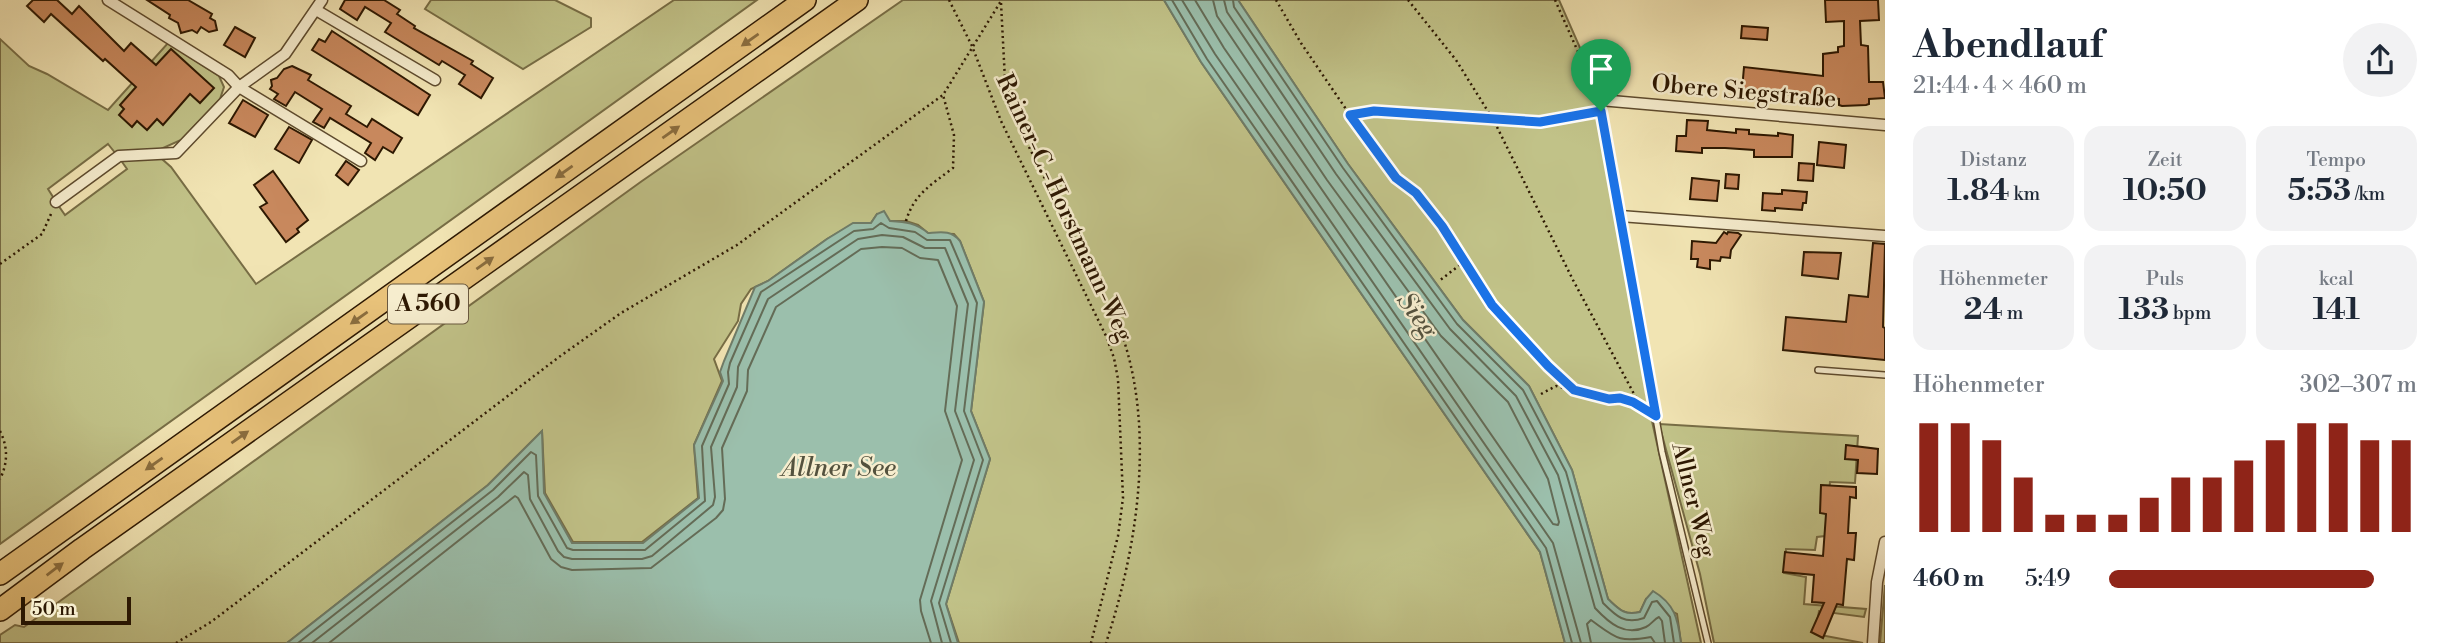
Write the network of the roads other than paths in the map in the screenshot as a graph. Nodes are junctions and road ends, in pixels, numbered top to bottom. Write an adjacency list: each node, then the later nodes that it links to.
1 (108, 0): 6 (street)
2 (805, 0): 16 (highway, A 560, one-way to 16)
3 (857, 0): 17 (highway, A 560, one-way to 3)
4 (319, 5): 5 (street); 6 (street)
5 (435, 80)
6 (239, 87): 9 (street); 10 (street)
7 (1601, 108): 8 (street, Obere Siegstraße); 11 (lane, Allner Weg)
8 (1885, 125)
9 (361, 161)
10 (56, 202)
11 (1620, 216): 12 (street); 18 (lane, Allner Weg)
12 (1885, 236)
13 (1818, 370): 14 (lane)
14 (1885, 375)
15 (1885, 542): 19 (street)
16 (0, 574)
17 (0, 610)
18 (1708, 643)
19 (1873, 643)

